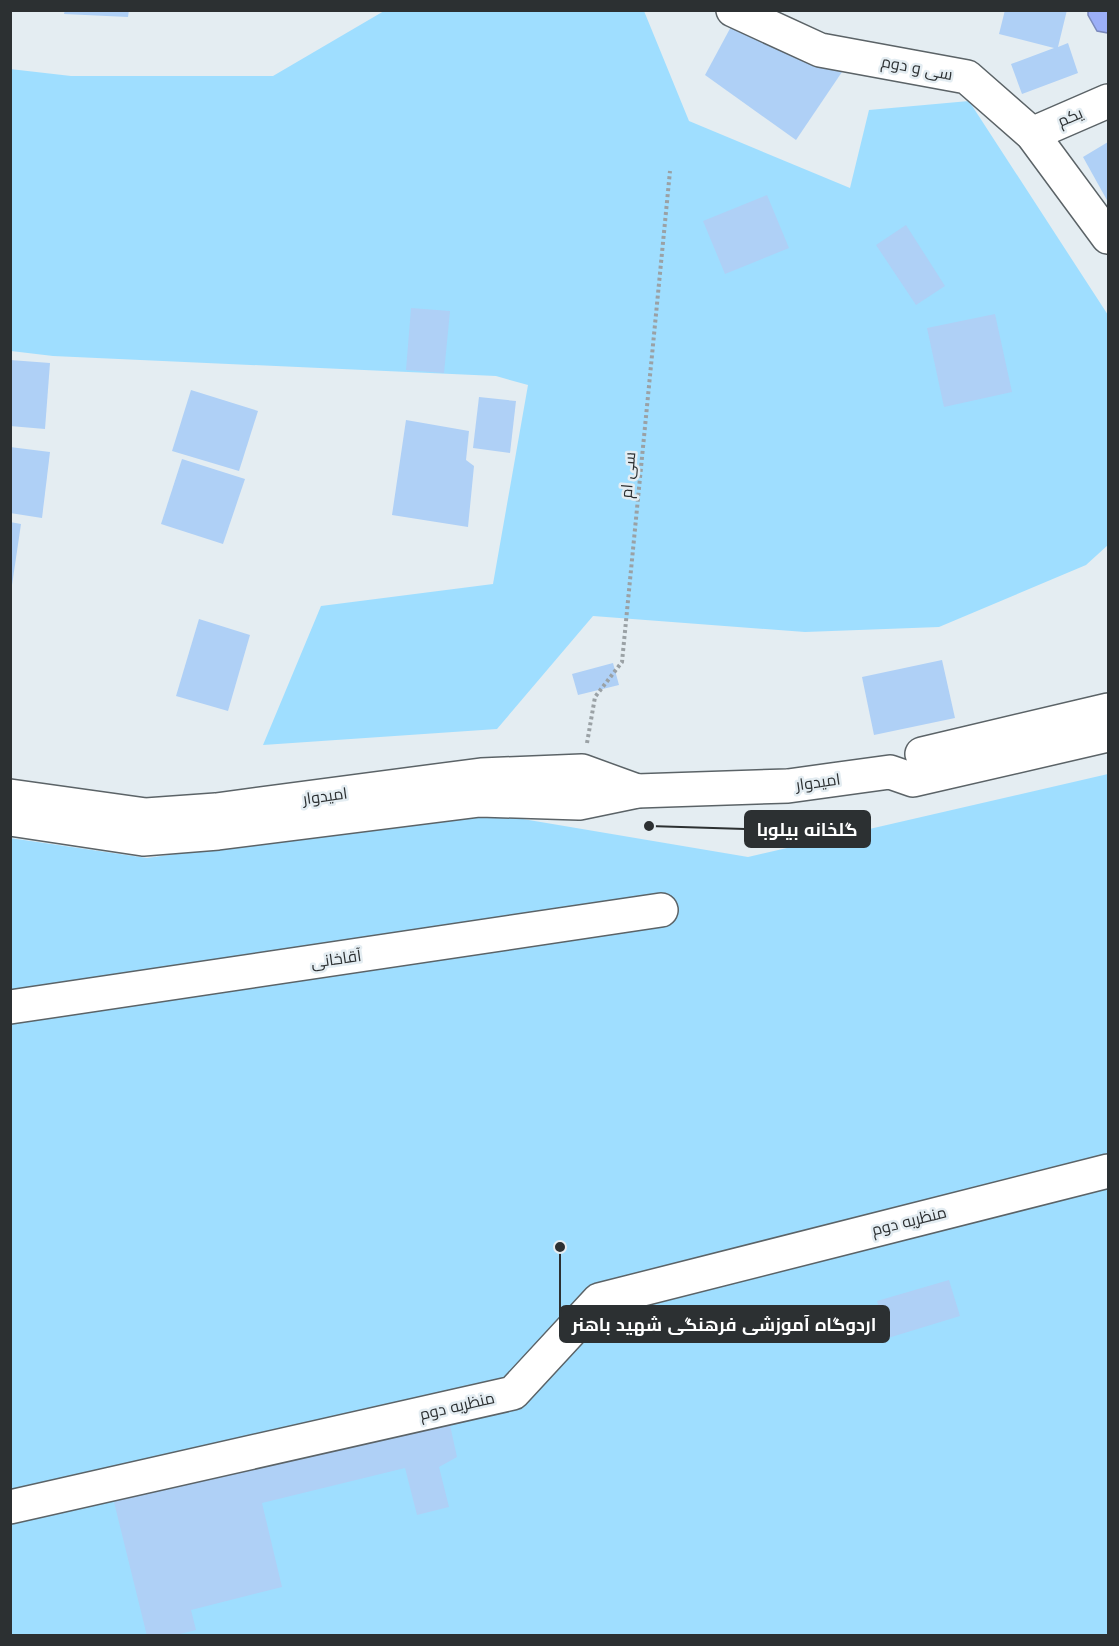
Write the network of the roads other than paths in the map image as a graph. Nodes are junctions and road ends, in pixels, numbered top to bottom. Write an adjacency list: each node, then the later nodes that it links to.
1 (733, 10): 3 (street, سی و دوم)
2 (1108, 101): 3 (street, یکم)
3 (1032, 134): 4 (street, سی و دوم)
4 (1108, 237)
5 (1108, 710): 7 (street, امیدوار)
6 (1108, 735): 7 (street, امیدوار)
7 (890, 772): 8 (street, امیدوار)
8 (637, 790): 11 (street, امیدوار); 11 (street, امیدوار)
9 (10, 796): 12 (street, امیدوار)
10 (10, 819): 12 (street, امیدوار)
11 (217, 822): 12 (street, امیدوار)
12 (144, 827)
13 (661, 910): 14 (street, آقاخانی)
14 (10, 1007)
15 (1108, 1171): 16 (street, منظریه دوم)
16 (10, 1507)

